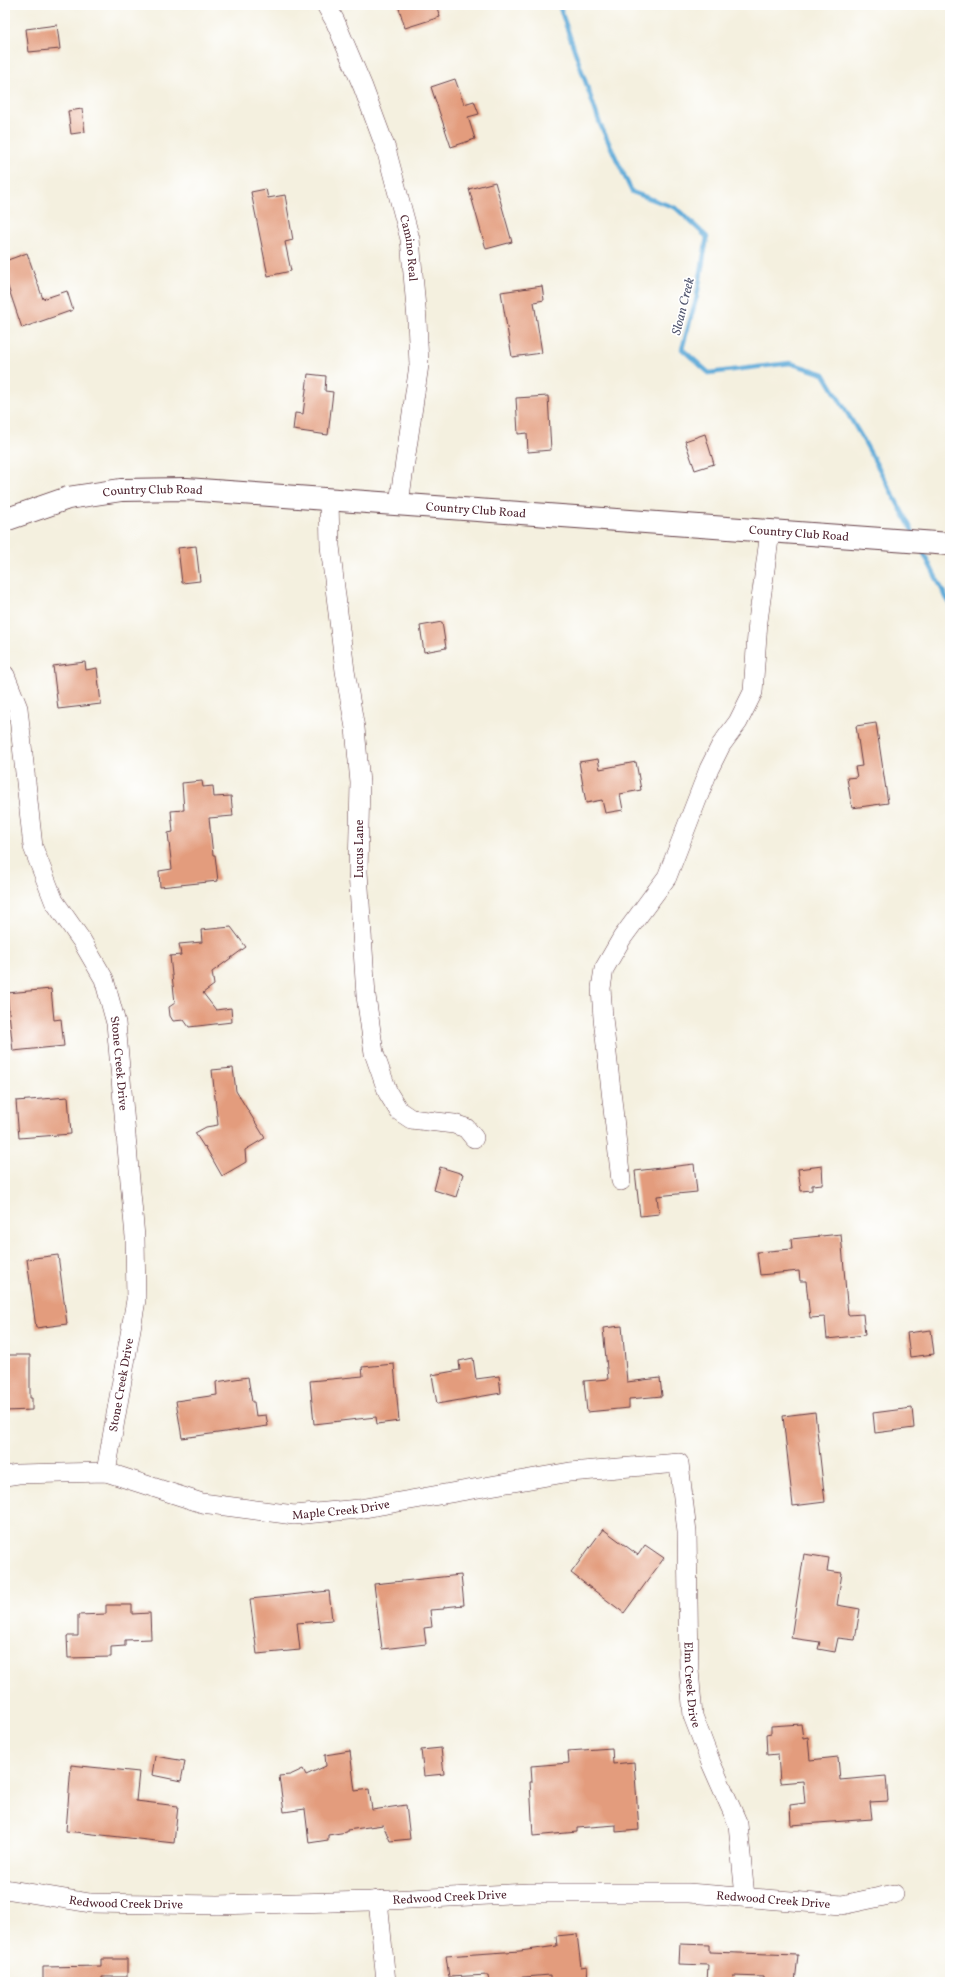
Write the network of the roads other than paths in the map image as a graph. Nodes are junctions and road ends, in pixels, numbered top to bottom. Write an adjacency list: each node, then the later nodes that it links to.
1 (326, 5): 3 (street, Camino Real)
2 (329, 499): 3 (main road, Country Club Road); 4 (main road, Country Club Road); 8 (street, Lucus Lane)
3 (400, 503): 5 (main road, Country Club Road)
4 (5, 520)
5 (770, 532): 6 (main road, Country Club Road); 9 (street)
6 (950, 544)
7 (5, 675): 11 (street, Stone Creek Drive)
8 (474, 1138)
9 (621, 1181)
10 (679, 1463): 11 (street, Maple Creek Drive); 15 (street, Elm Creek Drive)
11 (106, 1472): 12 (street, Maple Creek Drive)
12 (5, 1476)
13 (5, 1889): 16 (street, Redwood Creek Drive)
14 (894, 1894): 15 (street, Redwood Creek Drive)
15 (745, 1897): 16 (street, Redwood Creek Drive)
16 (378, 1900): 17 (street)
17 (386, 1982)

